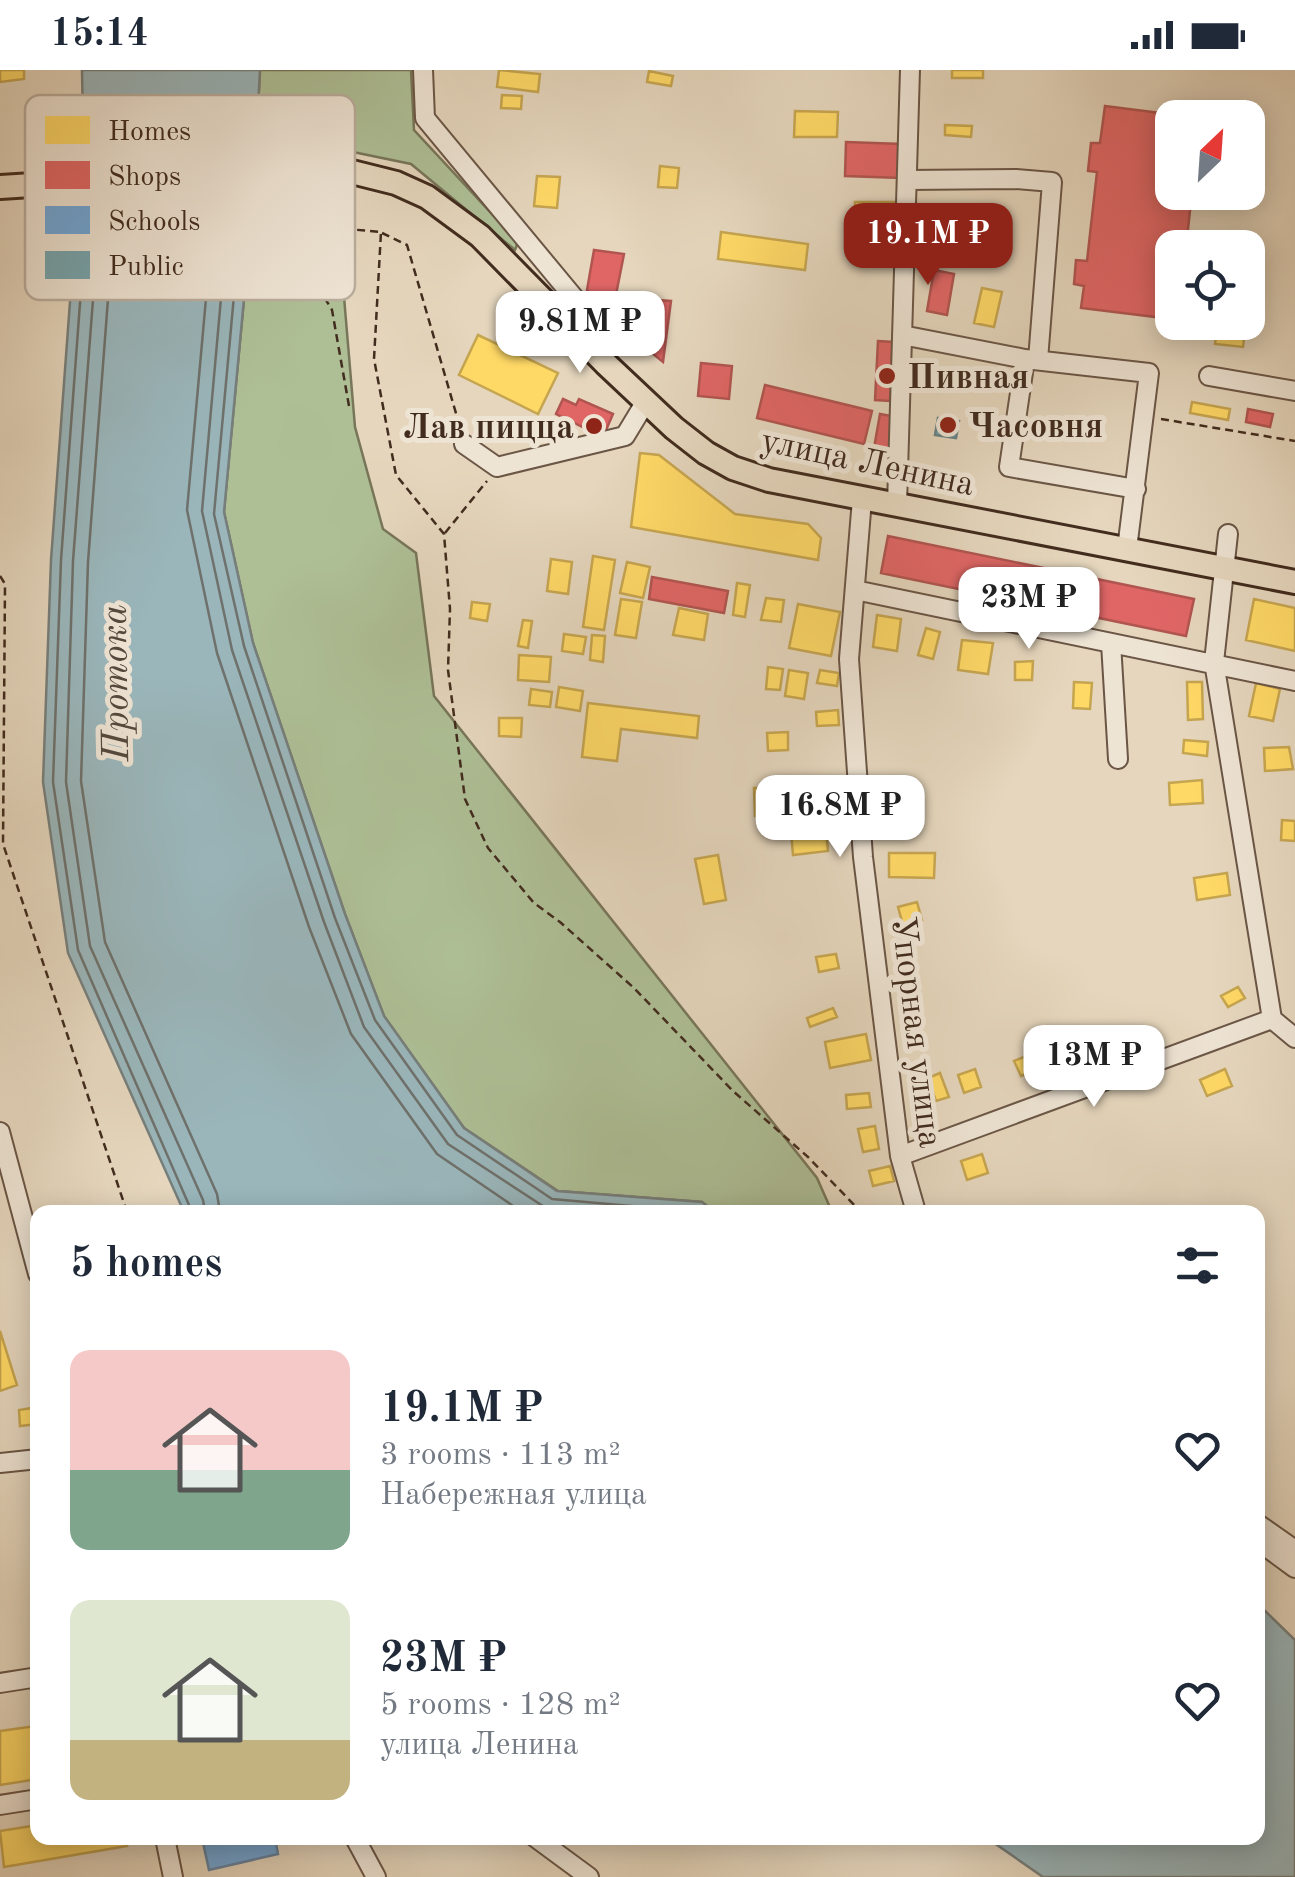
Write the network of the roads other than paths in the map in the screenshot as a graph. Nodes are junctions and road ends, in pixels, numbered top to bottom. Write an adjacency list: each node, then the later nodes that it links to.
1 (423, 70): 9 (street)
2 (910, 70): 4 (street)
3 (355, 173): 9 (main road, улица Ленина)
4 (908, 180): 7 (street); 8 (street)
5 (25, 185): 6 (main road, улица Ленина)
6 (0, 187)
7 (902, 336): 8 (street); 16 (street)
8 (1031, 359): 14 (street); 14 (street)
9 (606, 364): 12 (main road, улица Ленина)
10 (1209, 376): 11 (street)
11 (1295, 391)
12 (645, 403): 13 (street); 15 (main road, улица Ленина)
13 (464, 444)
14 (1136, 489): 18 (street)
15 (862, 499): 16 (main road, улица Ленина); 21 (street, Упорная улица)
16 (897, 505): 18 (main road, улица Ленина)
17 (1228, 534): 19 (street)
18 (1126, 548): 19 (main road, улица Ленина)
19 (1226, 568): 20 (main road, улица Ленина); 23 (street)
20 (1295, 582)
21 (854, 590): 22 (street); 29 (street, Упорная улица)
22 (1111, 643): 23 (street); 25 (street)
23 (1214, 662): 24 (street); 26 (street)
24 (1295, 681)
25 (1118, 759)
26 (1272, 1020): 27 (street); 29 (street)
27 (1295, 1038)
28 (0, 1132): 31 (street)
29 (900, 1156): 30 (street, Упорная улица)
30 (914, 1205)
31 (30, 1244)
32 (30, 1460): 33 (street)
33 (0, 1462)
34 (1265, 1529): 36 (street)
35 (1265, 1547): 37 (street)
36 (1295, 1550)
37 (1295, 1568)
38 (30, 1678): 39 (street)
39 (0, 1684)
40 (30, 1799): 41 (street)
41 (0, 1805)
42 (167, 1845): 45 (street)
43 (359, 1845): 46 (street)
44 (546, 1845): 47 (street)
45 (174, 1877)
46 (376, 1877)
47 (590, 1877)

